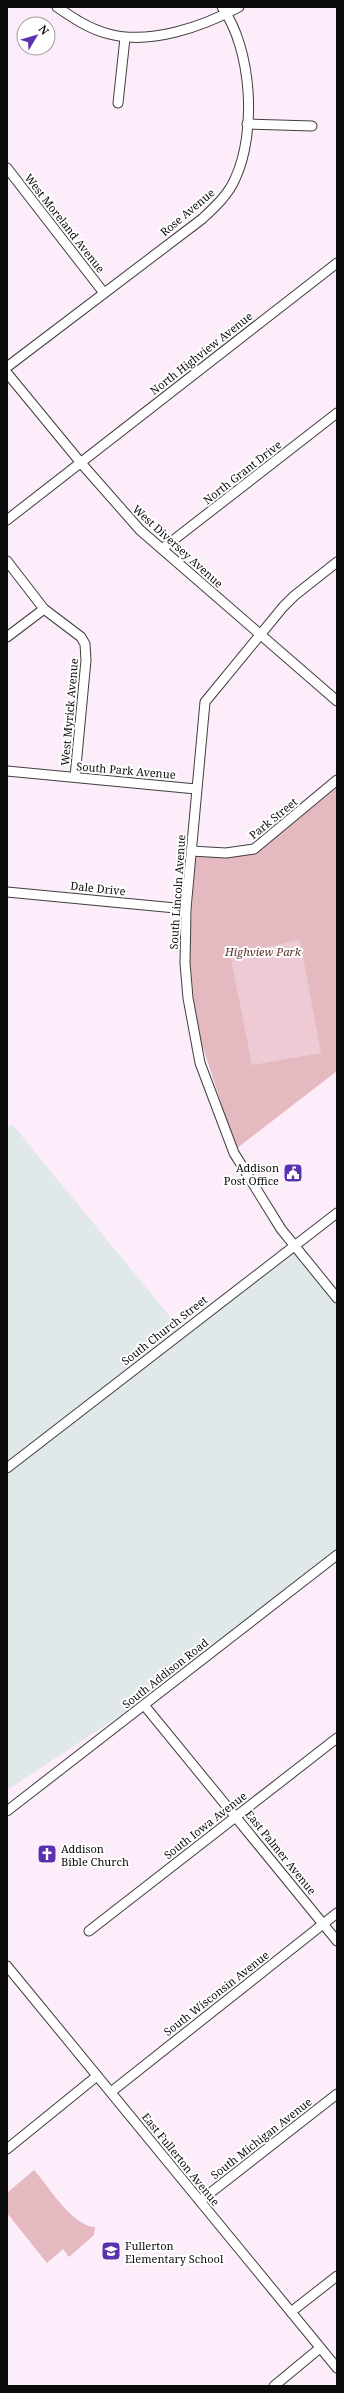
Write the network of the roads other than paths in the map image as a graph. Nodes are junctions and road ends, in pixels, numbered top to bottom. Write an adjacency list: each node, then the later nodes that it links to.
1 (57, 7): 4 (street)
2 (239, 7): 3 (street)
3 (225, 10): 4 (street); 6 (street, Rose Avenue)
4 (125, 38): 5 (street)
5 (118, 102)
6 (247, 124): 7 (street); 10 (street, Rose Avenue)
7 (312, 126)
8 (7, 168): 10 (street, West Moreland Avenue)
9 (337, 263): 14 (street, North Highview Avenue)
10 (104, 293): 11 (street, Rose Avenue)
11 (7, 367)
12 (7, 372): 14 (street, West Diversey Avenue)
13 (337, 413): 16 (street, North Grant Drive)
14 (80, 463): 15 (street, North Highview Avenue); 16 (street, West Diversey Avenue)
15 (7, 520)
16 (162, 549): 20 (street, West Diversey Avenue)
17 (7, 561): 19 (street, West Myrick Avenue)
18 (337, 562): 20 (street, South Lincoln Avenue)
19 (44, 609): 21 (street); 24 (street, West Myrick Avenue)
20 (260, 635): 22 (street, West Diversey Avenue); 26 (street, South Lincoln Avenue)
21 (7, 637)
22 (337, 701)
23 (7, 771): 24 (street, South Park Avenue)
24 (75, 777): 26 (street, South Park Avenue)
25 (337, 780): 27 (street, Park Street)
26 (196, 789): 27 (street, South Lincoln Avenue)
27 (191, 851): 29 (street, South Lincoln Avenue)
28 (7, 892): 29 (street, Dale Drive)
29 (186, 909): 31 (street, South Lincoln Avenue)
30 (337, 1213): 31 (street, South Church Street)
31 (294, 1246): 32 (street, South Lincoln Avenue); 33 (street, South Church Street)
32 (337, 1298)
33 (7, 1468)
34 (337, 1555): 35 (street, South Addison Road)
35 (144, 1705): 37 (street, South Addison Road); 38 (street, East Palmer Avenue)
36 (337, 1738): 38 (street, South Iowa Avenue)
37 (7, 1811)
38 (236, 1816): 40 (street, East Palmer Avenue); 41 (street, South Iowa Avenue)
39 (337, 1913): 40 (street, South Wisconsin Avenue)
40 (324, 1924): 42 (street, East Palmer Avenue); 45 (street, South Wisconsin Avenue)
41 (89, 1931)
42 (337, 1940)
43 (7, 1966): 44 (street, East Fullerton Avenue)
44 (97, 2076): 45 (street, East Fullerton Avenue); 47 (street)
45 (111, 2092): 48 (street, East Fullerton Avenue)
46 (337, 2094): 48 (street, South Michigan Avenue)
47 (7, 2149)
48 (200, 2201): 50 (street, East Fullerton Avenue)
49 (337, 2276): 50 (street)
50 (291, 2312): 51 (street, East Fullerton Avenue)
51 (320, 2348): 52 (street, East Fullerton Avenue); 53 (street)
52 (337, 2368)
53 (274, 2386)

